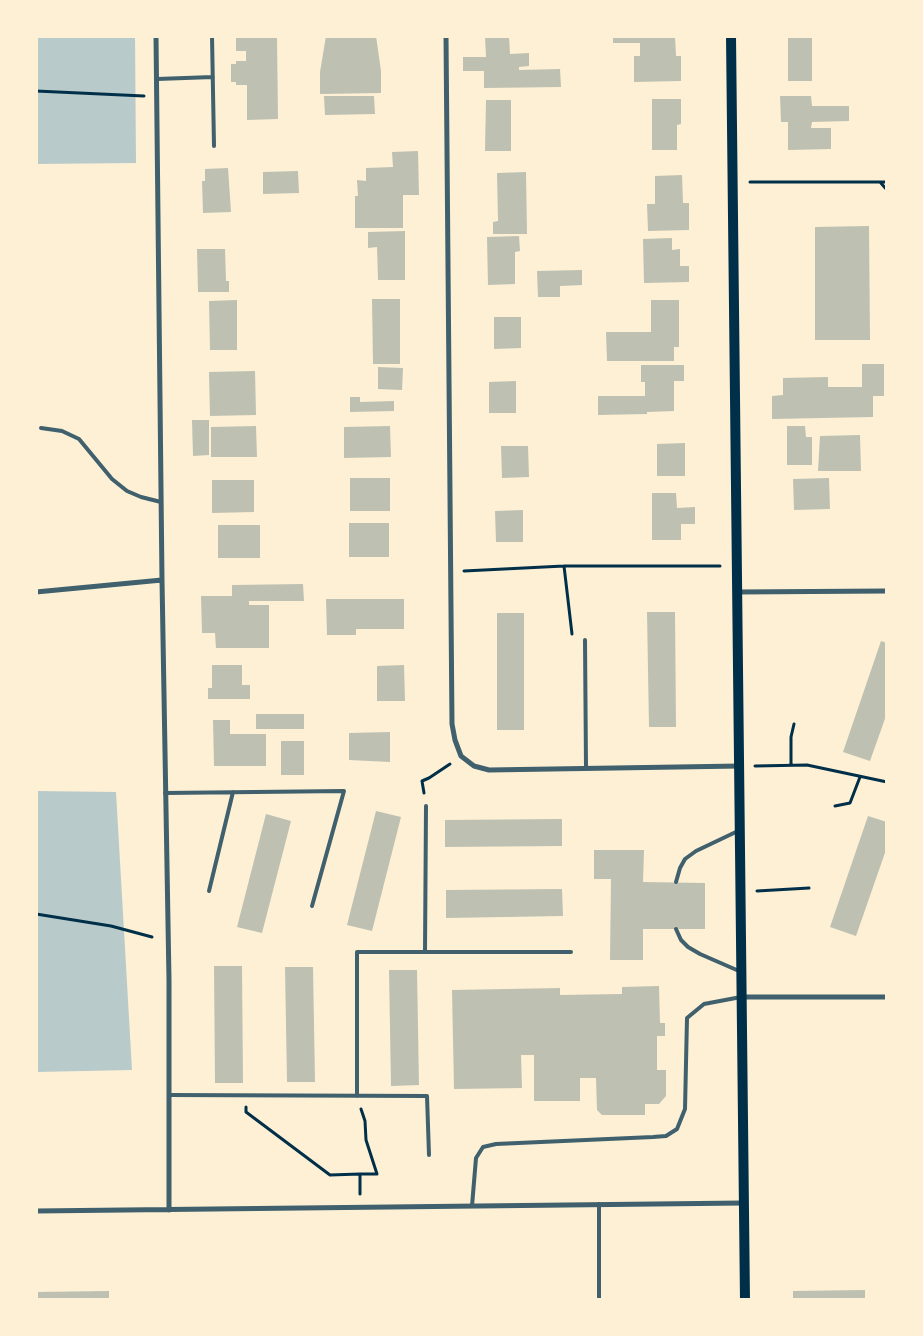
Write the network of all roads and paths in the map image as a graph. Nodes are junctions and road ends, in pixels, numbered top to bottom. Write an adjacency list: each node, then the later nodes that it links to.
1 (156, 36): 6 (street)
2 (212, 36): 5 (lane)
3 (446, 36): 18 (street)
4 (731, 36): 10 (main road)
5 (213, 77): 6 (lane); 9 (lane)
6 (157, 79): 8 (street)
7 (36, 91): 8 (path)
8 (157, 96): 15 (street)
9 (214, 146)
10 (732, 182): 11 (path); 17 (main road)
11 (880, 182): 12 (path); 13 (path)
12 (887, 182)
13 (887, 190)
14 (42, 428): 15 (lane)
15 (161, 502): 19 (street)
16 (564, 566): 17 (path); 18 (path); 23 (path)
17 (736, 566): 22 (main road)
18 (451, 571): 25 (street)
19 (162, 580): 21 (street); 33 (street)
20 (887, 591): 22 (street)
21 (36, 592)
22 (736, 592): 28 (main road)
23 (585, 640): 29 (lane)
24 (794, 724): 27 (path)
25 (461, 756): 29 (street); 34 (path)
26 (775, 765): 27 (path)
27 (791, 765): 30 (path)
28 (740, 766): 29 (street); 36 (main road)
29 (586, 767)
30 (860, 777): 31 (path); 35 (path)
31 (886, 781)
32 (233, 792): 33 (lane); 39 (lane); 41 (lane)
33 (165, 793): 50 (street)
34 (426, 806): 45 (lane)
35 (835, 806)
36 (740, 830): 37 (lane); 40 (main road)
37 (676, 882)
38 (809, 888): 40 (path)
39 (209, 891)
40 (740, 891): 47 (main road)
41 (312, 906)
42 (36, 914): 44 (path)
43 (676, 929): 47 (lane)
44 (152, 937)
45 (426, 952): 46 (lane); 52 (lane)
46 (571, 952)
47 (741, 972): 48 (main road)
48 (741, 997): 49 (street); 55 (main road); 57 (lane)
49 (887, 997)
50 (169, 1095): 51 (lane); 59 (street)
51 (246, 1095): 52 (lane); 54 (path)
52 (357, 1096): 53 (lane); 54 (path)
53 (429, 1155)
54 (360, 1174): 58 (path)
55 (743, 1203): 56 (street); 62 (main road)
56 (599, 1204): 57 (street); 61 (lane)
57 (472, 1206): 58 (street)
58 (360, 1208): 59 (street)
59 (169, 1210): 60 (street)
60 (36, 1211)
61 (599, 1300)
62 (745, 1300)

